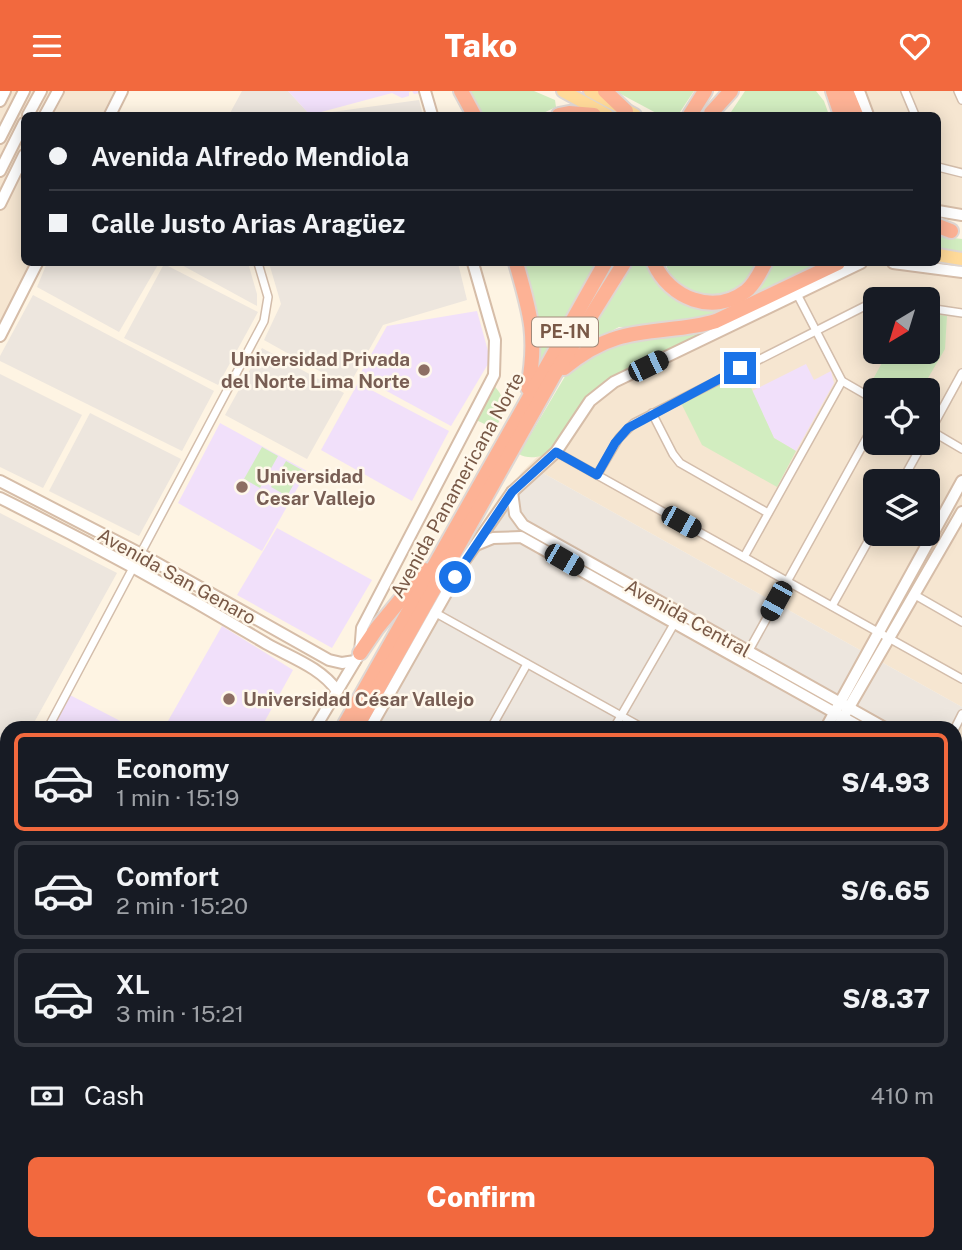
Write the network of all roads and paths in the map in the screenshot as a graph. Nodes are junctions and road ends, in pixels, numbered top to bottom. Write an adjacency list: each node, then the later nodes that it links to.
1 (5, 91): 19 (main road)
2 (24, 91): 37 (main road)
3 (41, 91): 21 (main road)
4 (58, 91): 22 (main road)
5 (122, 91): 23 (main road)
6 (425, 91): 24 (main road)
7 (461, 91): 25 (highway)
8 (563, 91): 26 (main road)
9 (590, 91): 27 (main road)
10 (605, 91): 28 (highway)
11 (705, 91): 29 (highway)
12 (723, 91): 30 (highway)
13 (730, 91): 31 (highway)
14 (833, 91): 32 (highway)
15 (846, 91): 33 (highway)
16 (859, 91): 34 (main road)
17 (905, 91): 35 (street)
18 (958, 91): 20 (street)
19 (0, 100)
20 (962, 100)
21 (30, 112)
22 (47, 112)
23 (115, 112)
24 (431, 112)
25 (472, 112)
26 (602, 112)
27 (629, 112)
28 (630, 112)
29 (692, 112)
30 (711, 112)
31 (712, 112)
32 (840, 112)
33 (855, 112)
34 (867, 112)
35 (914, 112)
36 (21, 129): 40 (main road)
37 (0, 138)
38 (21, 161): 42 (main road)
39 (941, 168): 41 (street)
40 (0, 171)
41 (962, 173)
42 (0, 204)
43 (941, 212): 44 (main road)
44 (962, 215)
45 (941, 256): 46 (main road)
46 (962, 259)
47 (35, 266): 64 (main road)
48 (259, 266): 86 (street)
49 (474, 266): 102 (main road)
50 (517, 266): 69 (highway)
51 (603, 266): 69 (highway, Avenida Panamericana Norte / PE-1N)
52 (622, 266): 66 (highway, Avenida Panamericana Norte / PE-1N)
53 (655, 266): 54 (highway)
54 (764, 266)
55 (842, 266): 66 (highway)
56 (842, 266): 59 (main road)
57 (916, 266): 58 (main road)
58 (962, 272)
59 (797, 294): 63 (street); 75 (main road)
60 (863, 307): 63 (street)
61 (940, 310): 62 (street)
62 (962, 313)
63 (816, 331): 67 (street); 71 (street)
64 (0, 336)
65 (962, 373): 70 (street)
66 (554, 375): 111 (highway, Avenida Panamericana Norte / PE-1N)
67 (842, 381): 68 (street); 82 (street)
68 (863, 393)
69 (526, 401): 85 (highway, Avenida Panamericana Norte / PE-1N)
70 (940, 411)
71 (652, 413): 76 (street); 82 (street)
72 (940, 438): 74 (street)
73 (863, 445): 90 (street)
74 (962, 449)
75 (556, 452): 76 (street); 79 (main road)
76 (597, 475): 88 (street)
77 (0, 481): 86 (main road, Avenida San Genaro)
78 (962, 481): 99 (main road)
79 (512, 492): 83 (main road); 87 (main road, Avenida Central)
80 (0, 498): 89 (main road, Avenida San Genaro)
81 (962, 512): 91 (main road)
82 (768, 513): 88 (street)
83 (476, 545): 87 (main road, Avenida Central); 95 (main road)
84 (866, 546): 92 (street)
85 (442, 550): 102 (highway); 110 (highway, Avenida Panamericana Norte / PE-1N)
86 (139, 553): 89 (street); 93 (main road, Avenida San Genaro)
87 (566, 556): 98 (main road, Avenida Central); 101 (main road, Avenida Central)
88 (744, 557): 90 (street)
89 (133, 566): 96 (main road, Avenida San Genaro); 108 (street)
90 (787, 581): 92 (street); 101 (street)
91 (915, 595): 97 (street); 100 (main road)
92 (832, 606): 99 (street)
93 (234, 607): 96 (main road); 102 (main road, Avenida San Genaro)
94 (962, 610): 97 (street)
95 (434, 612): 103 (street); 112 (main road)
96 (226, 619): 105 (main road, Avenida San Genaro)
97 (959, 620)
98 (674, 624): 106 (main road, Avenida Central); 107 (street)
99 (879, 632): 100 (street); 106 (main road)
100 (890, 638): 104 (street); 106 (main road)
101 (748, 652): 106 (main road, Avenida Central)
102 (357, 657): 105 (main road)
103 (527, 664): 107 (street); 113 (street)
104 (962, 678)
105 (337, 691): 109 (main road)
106 (842, 710): 116 (main road); 117 (main road); 118 (main road, Avenida Central); 119 (main road, Avenida Central)
107 (621, 716): 114 (street); 115 (street)
108 (52, 721)
109 (319, 721)
110 (347, 721)
111 (360, 721)
112 (374, 721)
113 (495, 721)
114 (618, 721)
115 (630, 721)
116 (832, 721)
117 (839, 721)
118 (854, 721)
119 (868, 721)

